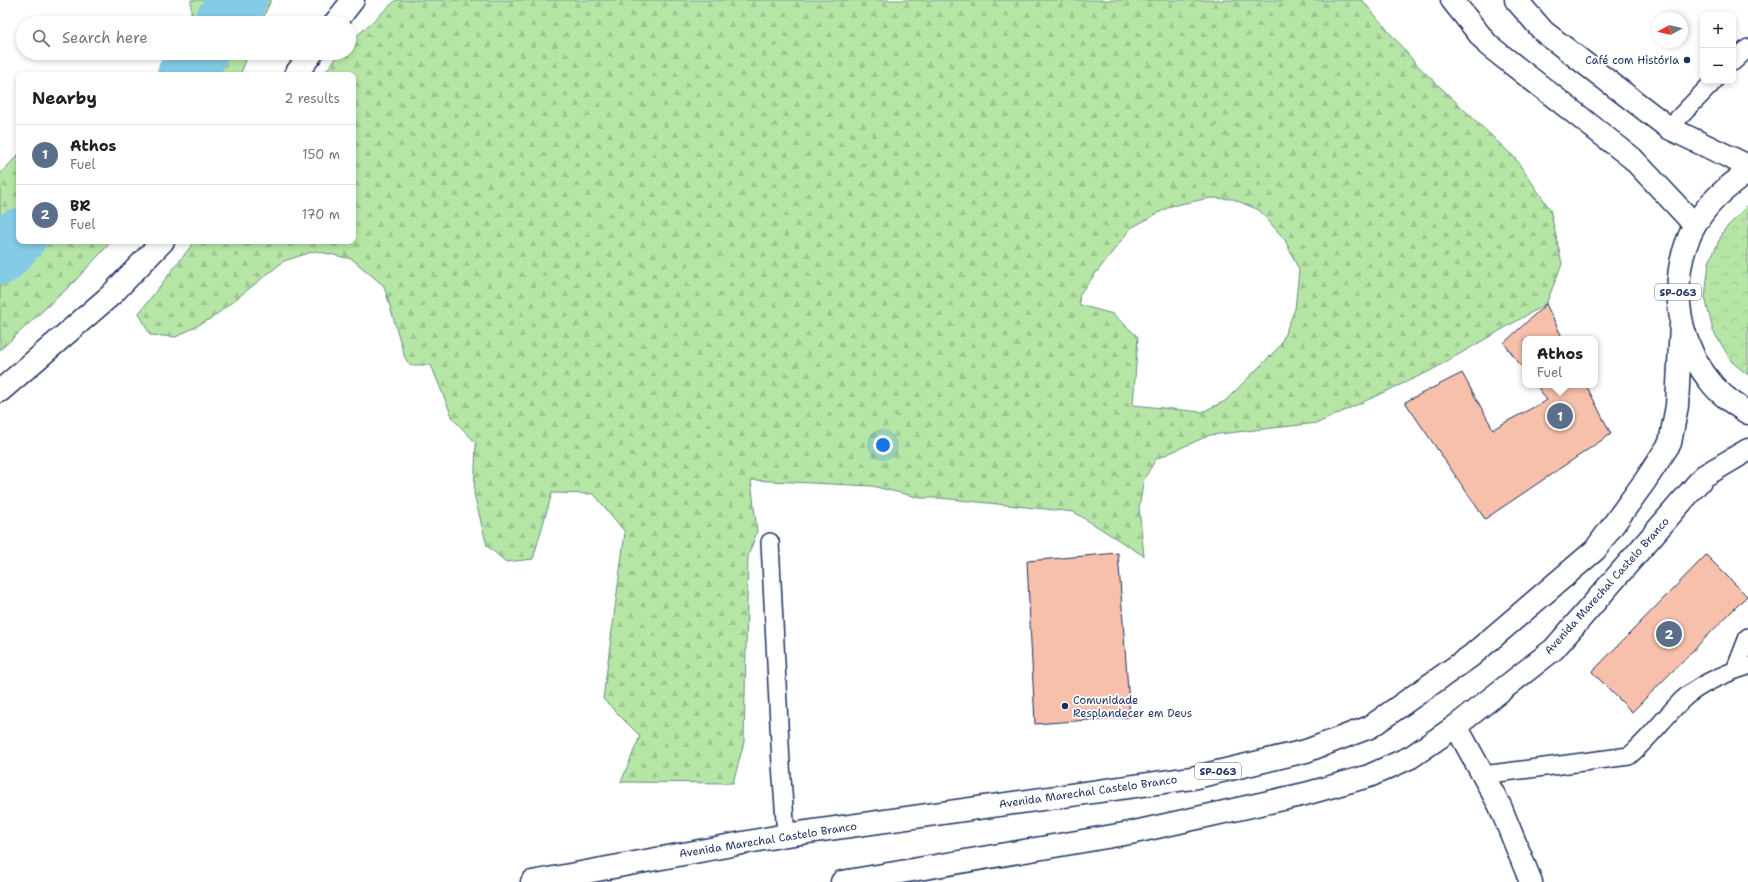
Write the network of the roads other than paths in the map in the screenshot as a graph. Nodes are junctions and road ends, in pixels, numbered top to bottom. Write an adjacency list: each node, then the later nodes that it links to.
1 (353, 0): 4 (main road)
2 (1452, 0): 13 (main road)
3 (1516, 0): 10 (main road)
4 (340, 16)
5 (1748, 48): 6 (lane)
6 (1736, 59)
7 (307, 60): 8 (main road)
8 (297, 72)
9 (1711, 84): 10 (lane)
10 (1669, 128): 11 (main road)
11 (1748, 166)
12 (1748, 172): 13 (main road, SP-063)
13 (1695, 225): 15 (main road, SP-063)
14 (160, 244): 16 (main road)
15 (1681, 323): 17 (main road, SP-063); 24 (main road, Avenida Marechal Castelo Branco / SP-063)
16 (0, 391)
17 (1748, 413)
18 (1748, 450): 22 (main road, Avenida Marechal Castelo Branco)
19 (770, 542): 24 (lane)
20 (1748, 637): 21 (lane)
21 (1742, 668): 23 (lane)
22 (1456, 726): 23 (main road); 26 (main road, Avenida Marechal Castelo Branco)
23 (1483, 775): 27 (main road)
24 (786, 835): 25 (main road, Avenida Marechal Castelo Branco / SP-063)
25 (532, 882)
26 (842, 882)
27 (1531, 882)

